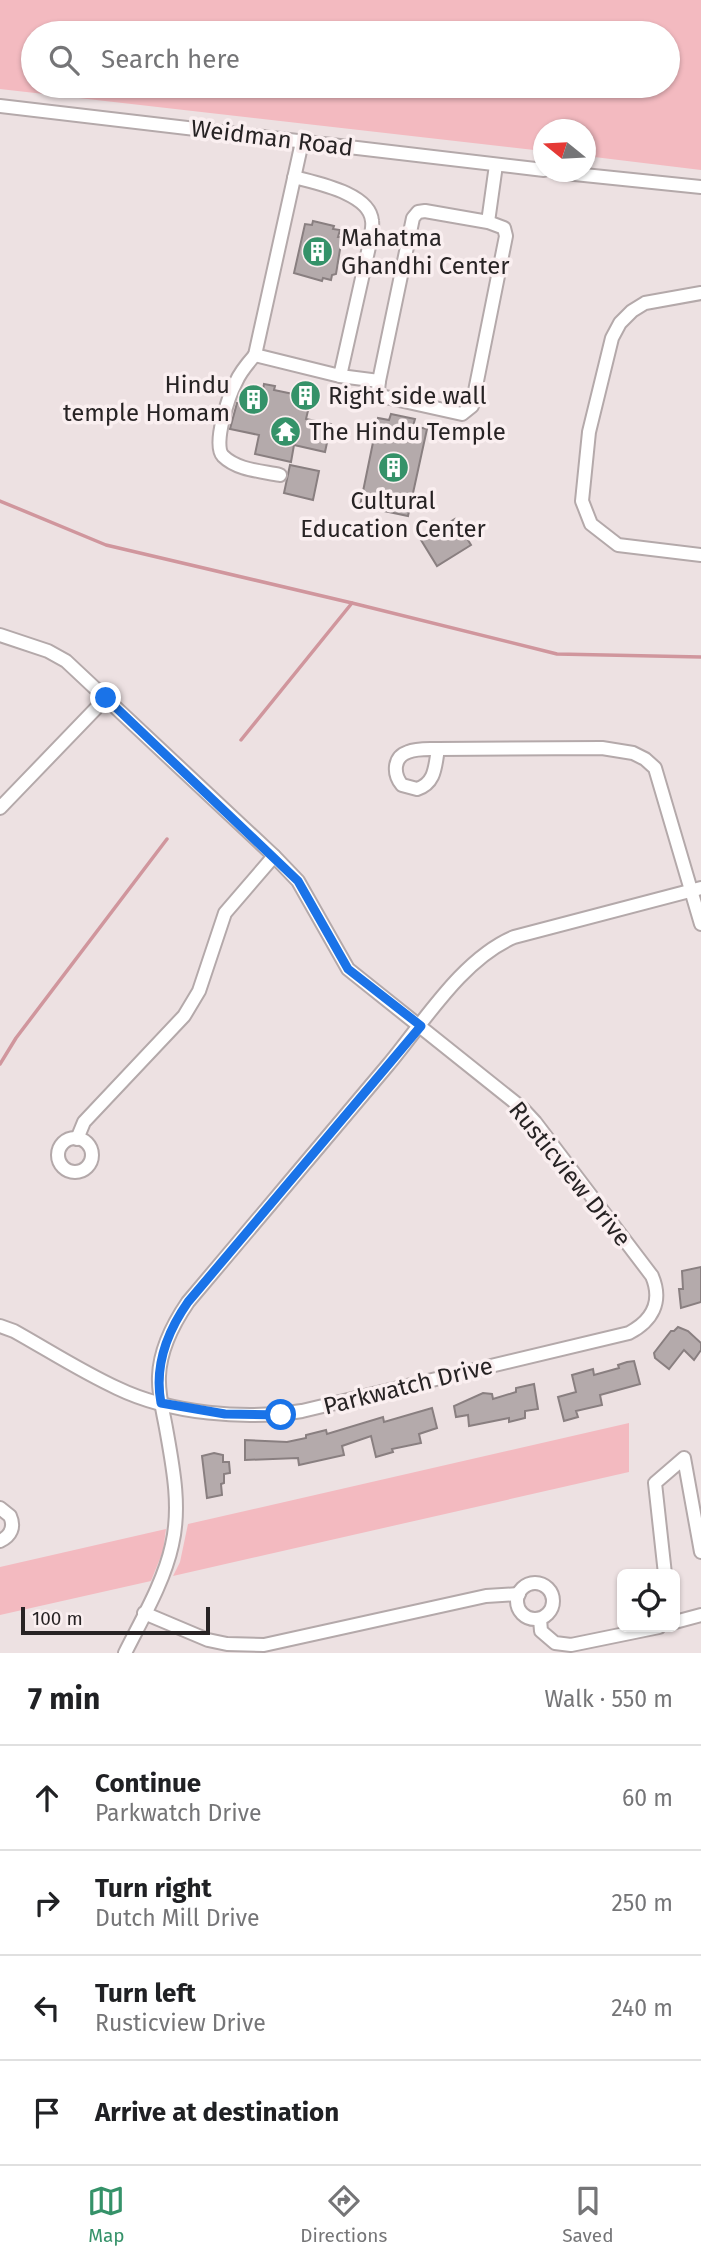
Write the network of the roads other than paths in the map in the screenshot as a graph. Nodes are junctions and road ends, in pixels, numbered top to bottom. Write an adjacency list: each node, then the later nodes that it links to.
1 (0, 106): 2 (street, Weidman Road)
2 (302, 142): 3 (street, Weidman Road); 6 (street)
3 (496, 165): 4 (street, Weidman Road); 8 (street)
4 (533, 169)
5 (596, 176): 7 (street)
6 (294, 177): 10 (street); 11 (street)
7 (701, 187)
8 (488, 222): 12 (street); 12 (street)
9 (701, 293): 14 (street)
10 (255, 355): 11 (street); 13 (street)
11 (340, 376): 12 (street)
12 (379, 382)
13 (280, 475)
14 (701, 555)
15 (0, 635): 16 (street, Rusticview Drive)
16 (106, 698): 18 (street); 19 (street, Rusticview Drive)
17 (438, 749): 20 (street)
18 (0, 808)
19 (274, 856): 22 (street, Rusticview Drive); 23 (street)
20 (696, 889): 21 (street); 22 (street)
21 (701, 924)
22 (421, 1026): 24 (street, Rusticview Drive); 26 (street)
23 (77, 1139)
24 (655, 1310): 26 (street, Parkwatch Drive)
25 (0, 1326): 26 (street, Parkwatch Drive)
26 (161, 1403): 32 (street)
27 (0, 1508): 28 (street)
28 (0, 1541)
29 (701, 1552): 30 (street)
30 (664, 1569)
31 (519, 1594): 32 (street); 34 (street); 34 (street)
32 (144, 1613): 37 (street)
33 (701, 1615): 35 (street)
34 (540, 1619): 36 (street)
35 (680, 1621)
36 (633, 1632)
37 (125, 1653)

